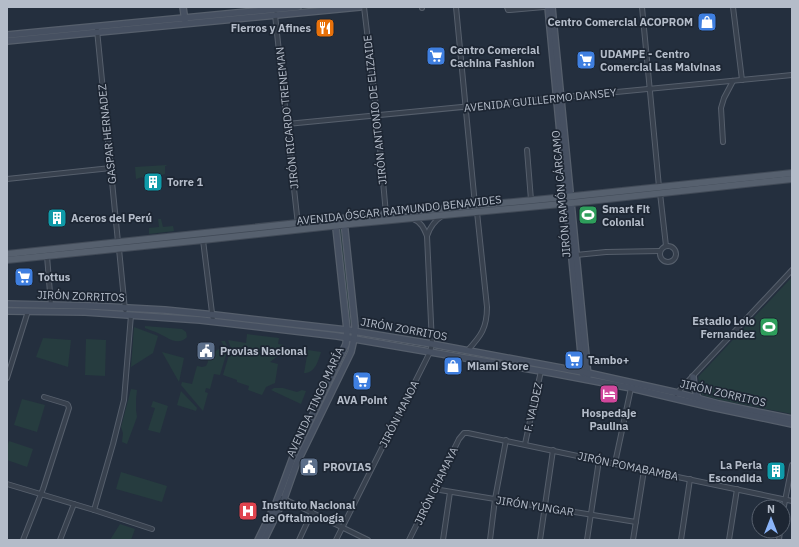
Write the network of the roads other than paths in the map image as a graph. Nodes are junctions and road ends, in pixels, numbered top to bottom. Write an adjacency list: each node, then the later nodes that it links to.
1 (183, 7): 14 (main road)
2 (298, 7): 12 (main road)
3 (360, 7): 13 (main road)
4 (364, 7): 25 (street, JIRÓN ANTONIO DE ELIZAIDE)
5 (456, 7): 24 (street)
6 (507, 7): 7 (street)
7 (544, 7)
8 (548, 7): 23 (main road, JIRÓN RAMÓN CÁRCAMO)
9 (552, 7): 23 (main road, JIRÓN RAMÓN CÁRCAMO)
10 (642, 7): 22 (street)
11 (733, 7): 20 (street)
12 (278, 8): 13 (street); 14 (main road)
13 (275, 15): 14 (main road); 26 (street, JIRÓN RICARDO TRENEMAN)
14 (185, 21): 15 (main road); 16 (main road)
15 (96, 26): 16 (street, GASPAR HERNADEZ); 17 (main road)
16 (97, 32): 18 (main road); 29 (street, GASPAR HERNADEZ)
17 (7, 35)
18 (7, 41)
19 (792, 75): 20 (street, AVENIDA GUILLERMO DANSEY)
20 (742, 80): 21 (street, AVENIDA GUILLERMO DANSEY)
21 (733, 81): 22 (street, AVENIDA GUILLERMO DANSEY); 27 (street)
22 (650, 89): 23 (street, AVENIDA GUILLERMO DANSEY); 33 (street)
23 (559, 98): 24 (street, AVENIDA GUILLERMO DANSEY); 35 (main road, JIRÓN RAMÓN CÁRCAMO)
24 (466, 107): 25 (street, AVENIDA GUILLERMO DANSEY); 36 (street)
25 (377, 115): 26 (street, AVENIDA GUILLERMO DANSEY); 38 (street, JIRÓN ANTONIO DE ELIZAIDE)
26 (287, 124): 43 (street, JIRÓN RICARDO TRENEMAN)
27 (723, 142)
28 (527, 150): 34 (street)
29 (111, 168): 31 (street); 49 (street, GASPAR HERNADEZ)
30 (792, 173): 33 (main road, AVENIDA ÓSCAR RAIMUNDO BENAVIDES)
31 (7, 179)
32 (792, 179): 33 (main road, AVENIDA ÓSCAR RAIMUNDO BENAVIDES)
33 (660, 190): 35 (main road, AVENIDA ÓSCAR RAIMUNDO BENAVIDES); 50 (street)
34 (531, 200): 35 (main road, AVENIDA ÓSCAR RAIMUNDO BENAVIDES); 36 (main road, AVENIDA ÓSCAR RAIMUNDO BENAVIDES)
35 (568, 200): 37 (main road, AVENIDA ÓSCAR RAIMUNDO BENAVIDES); 53 (main road, JIRÓN RAMÓN CÁRCAMO); 65 (main road, JIRÓN RAMÓN CÁRCAMO)
36 (476, 205): 38 (main road, AVENIDA ÓSCAR RAIMUNDO BENAVIDES)
37 (477, 212): 39 (main road, AVENIDA ÓSCAR RAIMUNDO BENAVIDES); 71 (street)
38 (386, 214): 40 (main road, AVENIDA ÓSCAR RAIMUNDO BENAVIDES)
39 (442, 215): 41 (main road, AVENIDA ÓSCAR RAIMUNDO BENAVIDES); 47 (street)
40 (344, 218): 42 (main road, AVENIDA ÓSCAR RAIMUNDO BENAVIDES); 44 (main road, AVENIDA TINGO MARÍA)
41 (410, 218): 44 (main road, AVENIDA ÓSCAR RAIMUNDO BENAVIDES); 47 (street)
42 (335, 219): 43 (main road, AVENIDA ÓSCAR RAIMUNDO BENAVIDES); 45 (main road, AVENIDA TINGO MARÍA)
43 (298, 223): 46 (street, JIRÓN RICARDO TRENEMAN); 49 (main road, AVENIDA ÓSCAR RAIMUNDO BENAVIDES)
44 (344, 225): 45 (main road, AVENIDA ÓSCAR RAIMUNDO BENAVIDES); 67 (main road, AVENIDA TINGO MARÍA)
45 (336, 226): 46 (main road, AVENIDA ÓSCAR RAIMUNDO BENAVIDES); 66 (main road, AVENIDA TINGO MARÍA)
46 (299, 230): 48 (main road, AVENIDA ÓSCAR RAIMUNDO BENAVIDES)
47 (427, 236): 70 (street, JIRÓN MANOA)
48 (203, 240): 49 (main road, AVENIDA ÓSCAR RAIMUNDO BENAVIDES); 63 (street)
49 (118, 245): 52 (main road, AVENIDA ÓSCAR RAIMUNDO BENAVIDES); 54 (main road, AVENIDA ÓSCAR RAIMUNDO BENAVIDES); 59 (street, GASPAR HERNADEZ)
50 (666, 246): 51 (street); 51 (street)
51 (660, 251): 53 (street)
52 (7, 254)
53 (576, 255): 65 (main road, JIRÓN RAMÓN CÁRCAMO)
54 (47, 256): 55 (main road, AVENIDA ÓSCAR RAIMUNDO BENAVIDES); 58 (street)
55 (7, 260)
56 (792, 270): 75 (street)
57 (7, 304): 58 (main road, JIRÓN ZORRITOS)
58 (52, 305): 59 (main road, JIRÓN ZORRITOS)
59 (124, 308): 62 (street, GASPAR HERNADEZ); 63 (main road, JIRÓN ZORRITOS)
60 (7, 311): 61 (main road, JIRÓN ZORRITOS)
61 (28, 311): 62 (main road, JIRÓN ZORRITOS); 76 (street)
62 (128, 314): 64 (main road, JIRÓN ZORRITOS); 104 (street, GASPAR HERNADEZ)
63 (212, 314): 64 (street); 66 (main road, JIRÓN ZORRITOS)
64 (213, 321): 68 (main road, JIRÓN ZORRITOS)
65 (581, 328): 74 (main road, JIRÓN RAMÓN CÁRCAMO)
66 (347, 330): 67 (main road, JIRÓN ZORRITOS); 68 (main road, AVENIDA TINGO MARÍA)
67 (355, 331): 69 (main road, AVENIDA TINGO MARÍA); 70 (main road, JIRÓN ZORRITOS)
68 (347, 338): 69 (main road, JIRÓN ZORRITOS); 99 (main road, AVENIDA TINGO MARÍA)
69 (354, 339): 72 (main road, JIRÓN ZORRITOS); 99 (main road, AVENIDA TINGO MARÍA)
70 (432, 344): 71 (main road, JIRÓN ZORRITOS); 72 (street, JIRÓN MANOA)
71 (467, 351): 74 (main road, JIRÓN ZORRITOS)
72 (430, 352): 73 (main road, JIRÓN ZORRITOS); 108 (street, JIRÓN MANOA)
73 (541, 371): 77 (main road, JIRÓN ZORRITOS); 87 (street, F. VALDEZ)
74 (585, 373): 77 (main road, JIRÓN RAMÓN CÁRCAMO); 79 (main road, JIRÓN ZORRITOS)
75 (693, 377): 79 (street); 82 (main road)
76 (7, 378)
77 (586, 380): 78 (main road, JIRÓN ZORRITOS)
78 (630, 388): 81 (main road, JIRÓN ZORRITOS); 90 (street)
79 (678, 393): 81 (street); 82 (main road, JIRÓN ZORRITOS)
80 (44, 397): 98 (street)
81 (673, 398): 84 (main road, JIRÓN ZORRITOS)
82 (698, 398): 83 (main road, JIRÓN ZORRITOS)
83 (792, 419)
84 (792, 424)
85 (464, 433): 86 (street, JIRÓN POMABAMBA); 95 (street, JIRÓN CHAMAYA)
86 (506, 440): 87 (street, JIRÓN POMABAMBA); 100 (street)
87 (525, 444): 88 (street, JIRÓN POMABAMBA)
88 (553, 450): 89 (street, JIRÓN POMABAMBA); 103 (street)
89 (599, 460): 90 (street, JIRÓN POMABAMBA); 106 (street)
90 (615, 463): 92 (street, JIRÓN POMABAMBA)
91 (792, 466): 101 (street)
92 (644, 470): 93 (street, JIRÓN POMABAMBA); 107 (street)
93 (690, 479): 96 (street, JIRÓN POMABAMBA); 123 (street)
94 (7, 484): 98 (street)
95 (434, 489): 97 (street, JIRÓN YUNGAR); 117 (street, JIRÓN CHAMAYA)
96 (737, 489): 101 (street, JIRÓN POMABAMBA); 124 (street)
97 (450, 492): 100 (street, JIRÓN YUNGAR); 118 (street)
98 (41, 494): 102 (street); 110 (street)
99 (282, 498): 105 (street); 112 (main road, AVENIDA TINGO MARÍA); 113 (main road, AVENIDA TINGO MARÍA)
100 (495, 499): 103 (street, JIRÓN YUNGAR); 119 (street)
101 (785, 499)
102 (74, 504): 104 (street); 111 (street)
103 (545, 507): 106 (street, JIRÓN YUNGAR); 120 (street)
104 (94, 510): 109 (street)
105 (312, 512): 108 (street); 114 (street)
106 (590, 515): 107 (street, JIRÓN YUNGAR); 121 (street)
107 (636, 522): 122 (street)
108 (342, 527): 115 (street, JIRÓN MANOA); 116 (street)
109 (152, 529)
110 (22, 540)
111 (60, 540)
112 (258, 540)
113 (264, 540)
114 (299, 540)
115 (336, 540)
116 (368, 540)
117 (410, 540)
118 (443, 540)
119 (490, 540)
120 (540, 540)
121 (587, 540)
122 (633, 540)
123 (681, 540)
124 (729, 540)

